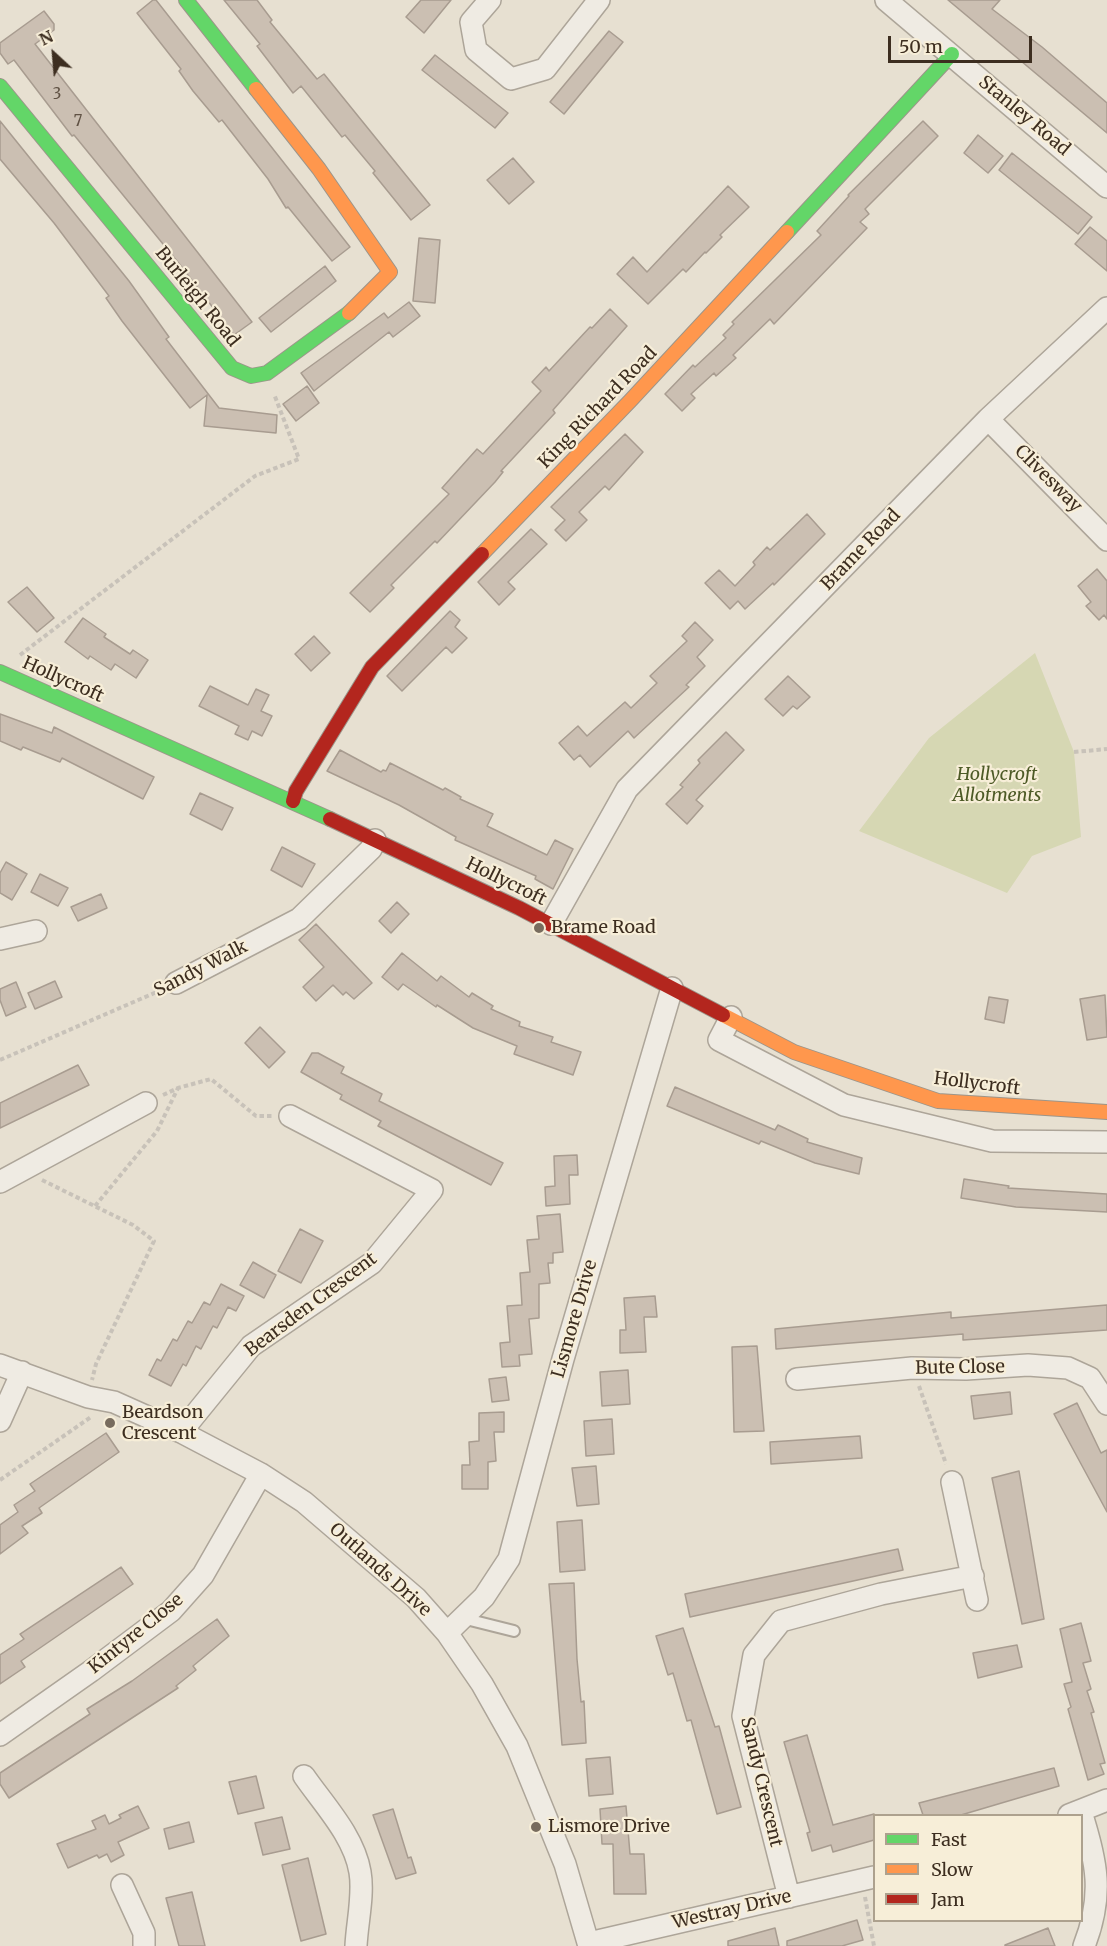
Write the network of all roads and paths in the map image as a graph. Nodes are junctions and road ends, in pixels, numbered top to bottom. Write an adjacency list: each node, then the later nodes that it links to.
1 (186, 0): 9 (street)
2 (490, 0): 3 (street)
3 (599, 0)
4 (886, 0): 5 (street, Stanley Road)
5 (952, 54): 7 (street, Stanley Road); 15 (street, King Richard Road)
6 (0, 86): 9 (street, Burleigh Road)
7 (1107, 187)
8 (1107, 308): 10 (street, Brame Road)
9 (267, 373): 12 (path)
10 (988, 419): 11 (street, Clivesway); 17 (street, Brame Road)
11 (1107, 540)
12 (2, 673): 15 (street, Hollycroft)
13 (1107, 749): 14 (path)
14 (1074, 752)
15 (293, 801): 16 (street, Hollycroft)
16 (375, 840): 17 (street, Hollycroft); 20 (street, Sandy Walk)
17 (551, 924): 21 (street, Hollycroft)
18 (36, 931): 19 (street)
19 (0, 939)
20 (176, 983): 23 (path, Sandy Walk)
21 (672, 988): 22 (street, Hollycroft); 45 (street, Lismore Drive)
22 (730, 1017): 26 (street, Hollycroft); 28 (street)
23 (0, 1060)
24 (178, 1088): 25 (path); 27 (path); 30 (path)
25 (146, 1103): 29 (street)
26 (1107, 1112)
27 (290, 1116): 39 (street, Bearsden Crescent)
28 (1107, 1142)
29 (6, 1176): 30 (path)
30 (95, 1206): 35 (path)
31 (0, 1365): 33 (street, Outlands Drive)
32 (912, 1368): 34 (street, Bute Close); 37 (street, Bute Close); 42 (path)
33 (22, 1372): 35 (street, Outlands Drive); 38 (street)
34 (797, 1379)
35 (88, 1396): 36 (street, Outlands Drive)
36 (114, 1402): 39 (street, Outlands Drive); 41 (path)
37 (1107, 1404)
38 (0, 1421)
39 (181, 1432): 40 (street, Outlands Drive)
40 (261, 1474): 47 (street, Outlands Drive); 48 (street, Kintyre Close)
41 (0, 1480)
42 (952, 1482): 43 (street)
43 (973, 1576): 44 (street); 55 (street, Sandy Crescent)
44 (977, 1600)
45 (462, 1618): 46 (lane); 47 (street, Lismore Drive)
46 (514, 1631)
47 (447, 1633): 56 (street, Outlands Drive)
48 (0, 1735)
49 (304, 1776): 58 (street)
50 (1107, 1800): 51 (street)
51 (1075, 1814)
52 (1083, 1836): 60 (street)
53 (868, 1878): 55 (street, Westray Drive); 59 (path)
54 (122, 1885): 57 (street)
55 (789, 1897): 56 (street, Westray Drive)
56 (589, 1944)
57 (144, 1946)
58 (356, 1946)
59 (874, 1946)
60 (1084, 1946)

